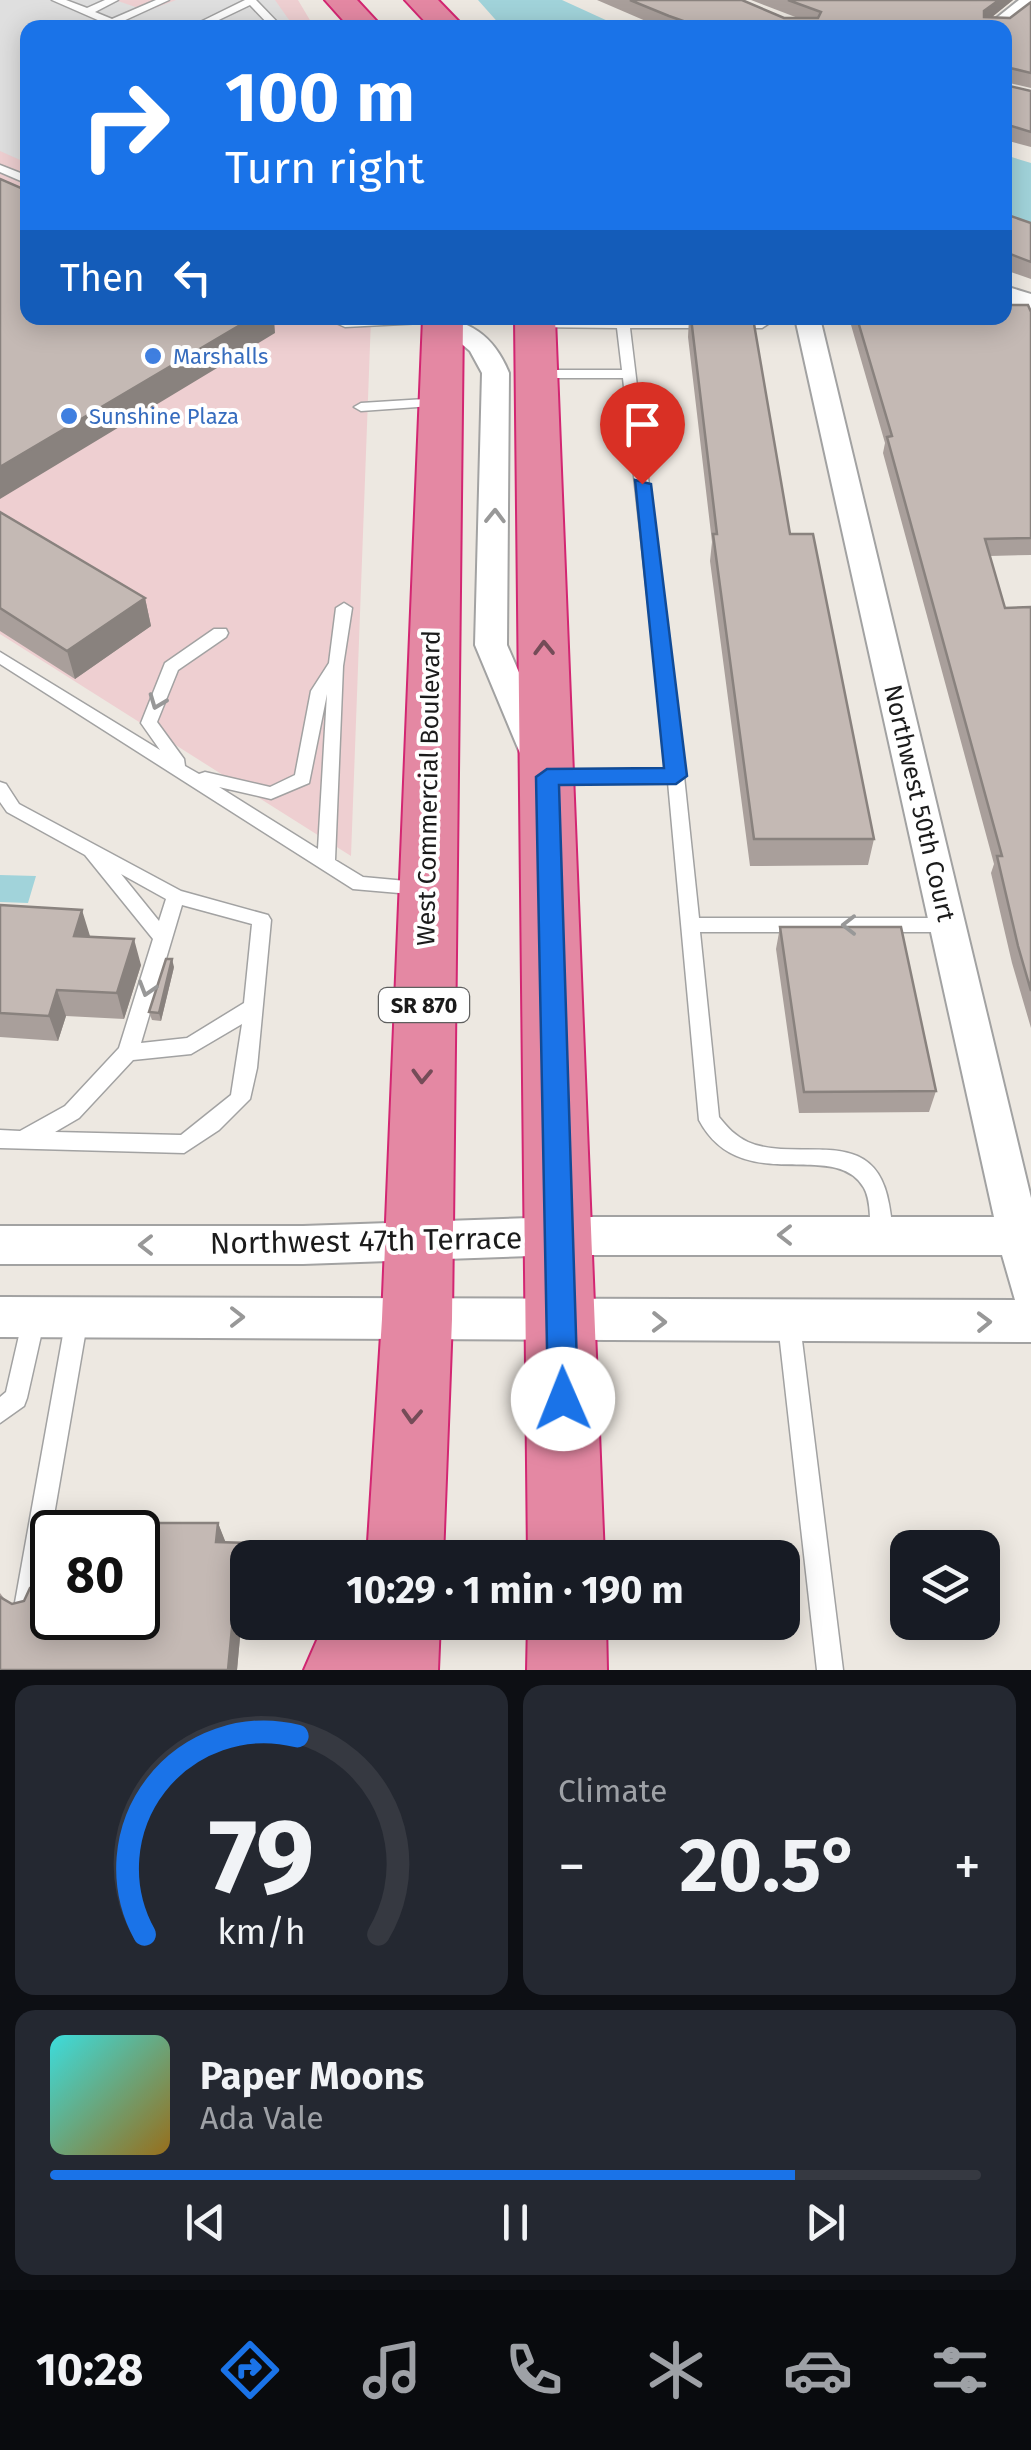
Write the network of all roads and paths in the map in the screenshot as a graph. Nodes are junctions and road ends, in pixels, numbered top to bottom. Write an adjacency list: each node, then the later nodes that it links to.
1 (57, 0): 8 (lane)
2 (114, 0): 8 (lane)
3 (164, 0): 10 (lane)
4 (251, 0): 11 (lane); 12 (lane)
5 (340, 0): 13 (highway)
6 (420, 0): 14 (highway)
7 (1031, 0): 15 (street)
8 (87, 12): 9 (lane)
9 (108, 20)
10 (118, 20)
11 (210, 20)
12 (270, 20)
13 (360, 20)
14 (441, 20)
15 (1005, 20)
16 (442, 325): 23 (highway, West Commercial Boulevard / SR 870)
17 (452, 325): 30 (street, one-way to 17)
18 (613, 325): 21 (lane)
19 (623, 325): 22 (lane)
20 (809, 325): 38 (street, Northwest 50th Court)
21 (534, 333): 22 (lane); 30 (highway, one-way to 21)
22 (629, 374): 29 (lane)
23 (442, 402): 24 (lane); 35 (highway, West Commercial Boulevard / SR 870)
24 (361, 407)
25 (344, 608): 28 (lane)
26 (220, 634): 28 (lane, one-way to 28)
27 (0, 657): 34 (lane)
28 (337, 663): 34 (lane)
29 (676, 776): 30 (lane); 37 (lane)
30 (547, 777): 44 (highway)
31 (0, 788): 32 (lane)
32 (6, 811): 33 (lane)
33 (85, 844): 36 (lane); 39 (lane)
34 (326, 862): 35 (lane)
35 (427, 888): 47 (highway, West Commercial Boulevard / SR 870, one-way to 47)
36 (176, 896): 39 (lane); 40 (lane)
37 (690, 925): 38 (lane, one-way to 37); 45 (lane)
38 (947, 925): 46 (street, Northwest 50th Court)
39 (163, 938): 41 (lane, one-way to 41)
40 (253, 1008): 41 (lane); 43 (lane)
41 (128, 1052): 43 (lane)
42 (0, 1139): 43 (lane)
43 (22, 1140)
44 (560, 1236): 45 (street, Northwest 47th Terrace, one-way to 44); 47 (street, Northwest 47th Terrace); 52 (highway)
45 (882, 1236): 46 (street, Northwest 47th Terrace)
46 (1025, 1236): 49 (street, Northwest 50th Court)
47 (418, 1240): 48 (street, Northwest 47th Terrace, one-way to 48); 51 (highway, West Commercial Boulevard / SR 870)
48 (0, 1245)
49 (1031, 1288)
50 (37, 1317): 51 (street, one-way to 51); 55 (lane); 58 (lane)
51 (417, 1319): 52 (street); 56 (highway, West Commercial Boulevard / SR 870, one-way to 56)
52 (562, 1320): 54 (street, one-way to 54); 57 (highway)
53 (1031, 1321): 54 (street, one-way to 53)
54 (789, 1324): 65 (lane)
55 (0, 1412)
56 (402, 1540)
57 (566, 1540)
58 (26, 1608)
59 (357, 1640): 62 (highway)
60 (400, 1640): 63 (highway)
61 (567, 1640): 64 (highway)
62 (344, 1670)
63 (398, 1670)
64 (568, 1670)
65 (830, 1670)

